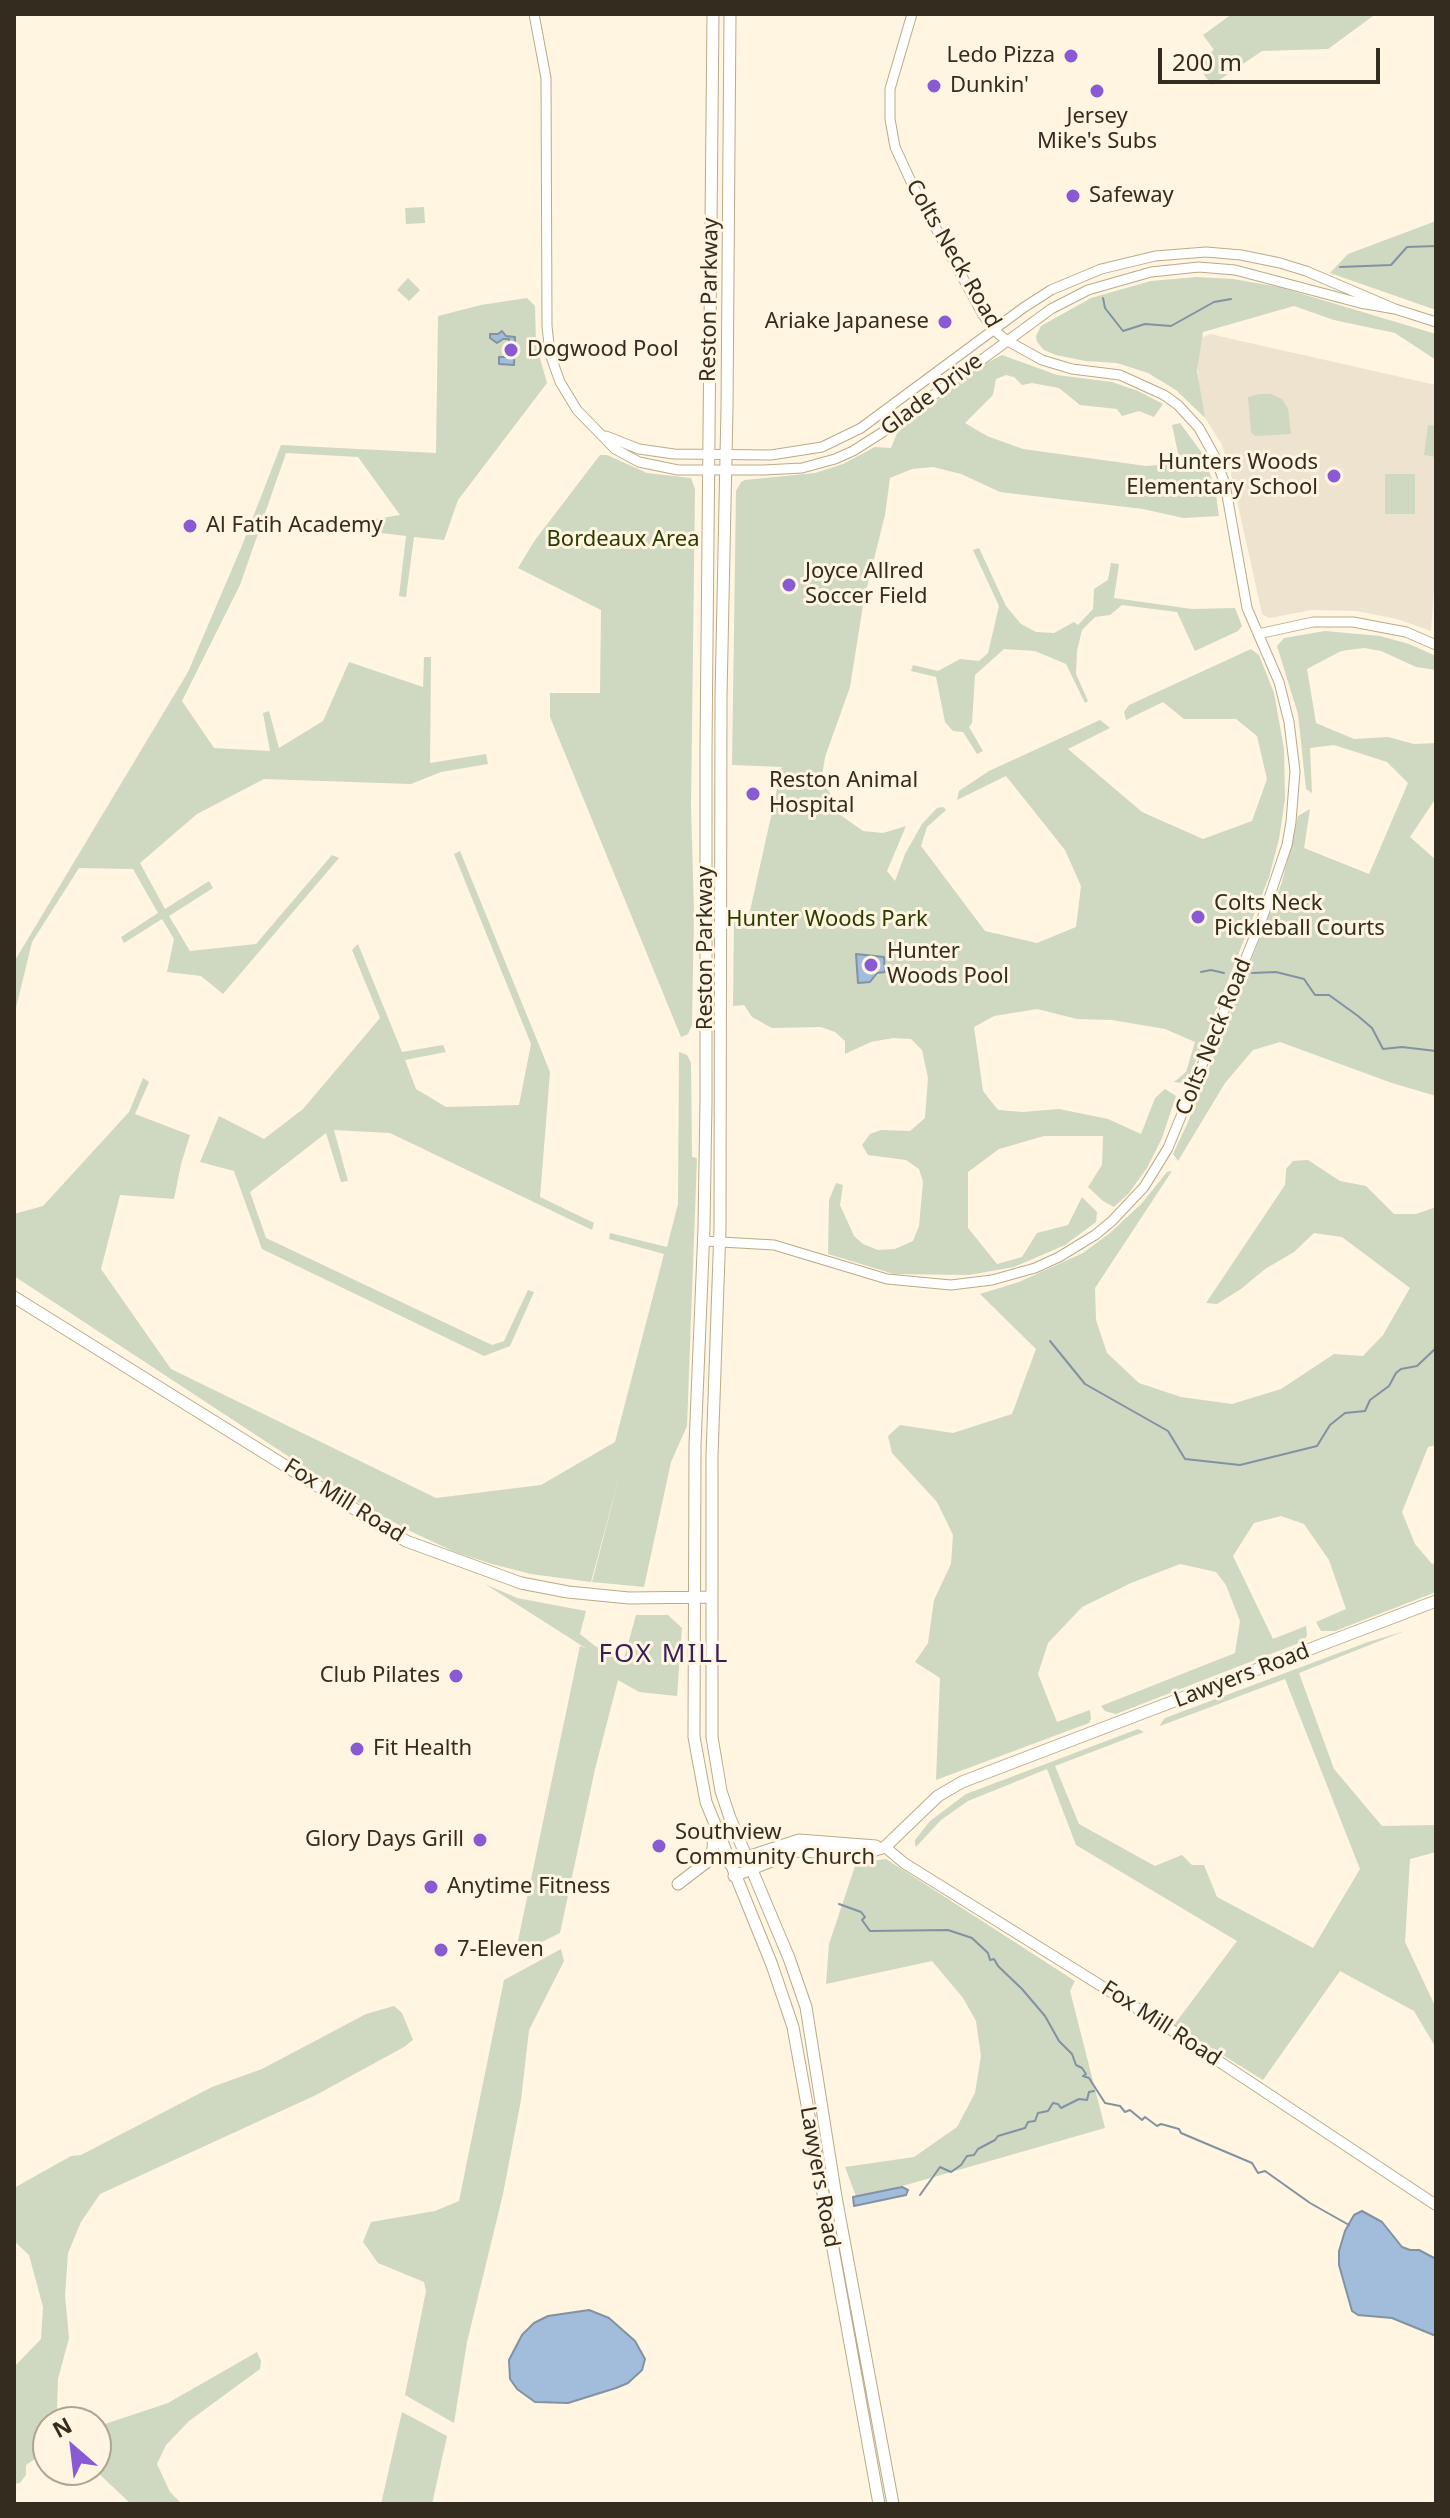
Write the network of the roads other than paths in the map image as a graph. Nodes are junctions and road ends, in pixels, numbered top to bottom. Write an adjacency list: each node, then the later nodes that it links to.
1 (534, 14): 9 (street, Glade Drive)
2 (713, 14): 10 (main road, Reston Parkway)
3 (730, 14): 11 (main road, Reston Parkway)
4 (912, 14): 7 (street, Colts Neck Road)
5 (1395, 309): 6 (street, Glade Drive); 7 (street, Glade Drive); 8 (street, Glade Drive)
6 (1436, 322)
7 (994, 330): 8 (street, Colts Neck Road); 11 (street, Glade Drive)
8 (1006, 340): 13 (street, Glade Drive); 14 (street, Colts Neck Road)
9 (603, 435): 10 (street, Glade Drive); 12 (street, Glade Drive)
10 (709, 455): 11 (street, Glade Drive); 12 (main road, Reston Parkway)
11 (726, 455): 13 (main road, Reston Parkway)
12 (709, 471): 13 (street, Glade Drive); 16 (main road, Reston Parkway)
13 (726, 471): 17 (main road, Reston Parkway)
14 (1258, 634): 15 (street); 17 (street, Colts Neck Road)
15 (1436, 645)
16 (704, 1241): 17 (street, Colts Neck Road); 20 (main road, Reston Parkway)
17 (719, 1242): 19 (main road, Reston Parkway)
18 (14, 1297): 20 (main road, Fox Mill Road)
19 (712, 1597): 20 (main road, Fox Mill Road); 24 (main road, Reston Parkway)
20 (694, 1598): 22 (main road, Reston Parkway)
21 (1436, 1601): 23 (main road, Lawyers Road)
22 (712, 1821): 25 (main road, Reston Parkway); 28 (main road)
23 (885, 1847): 24 (main road); 26 (main road); 29 (main road, Fox Mill Road)
24 (746, 1857): 25 (main road); 26 (main road, Reston Parkway)
25 (729, 1863): 27 (main road, Reston Parkway)
26 (751, 1869): 27 (main road); 31 (main road, Lawyers Road)
27 (734, 1876): 30 (main road, Lawyers Road)
28 (678, 1884)
29 (1436, 2205)
30 (879, 2504)
31 (893, 2504)

